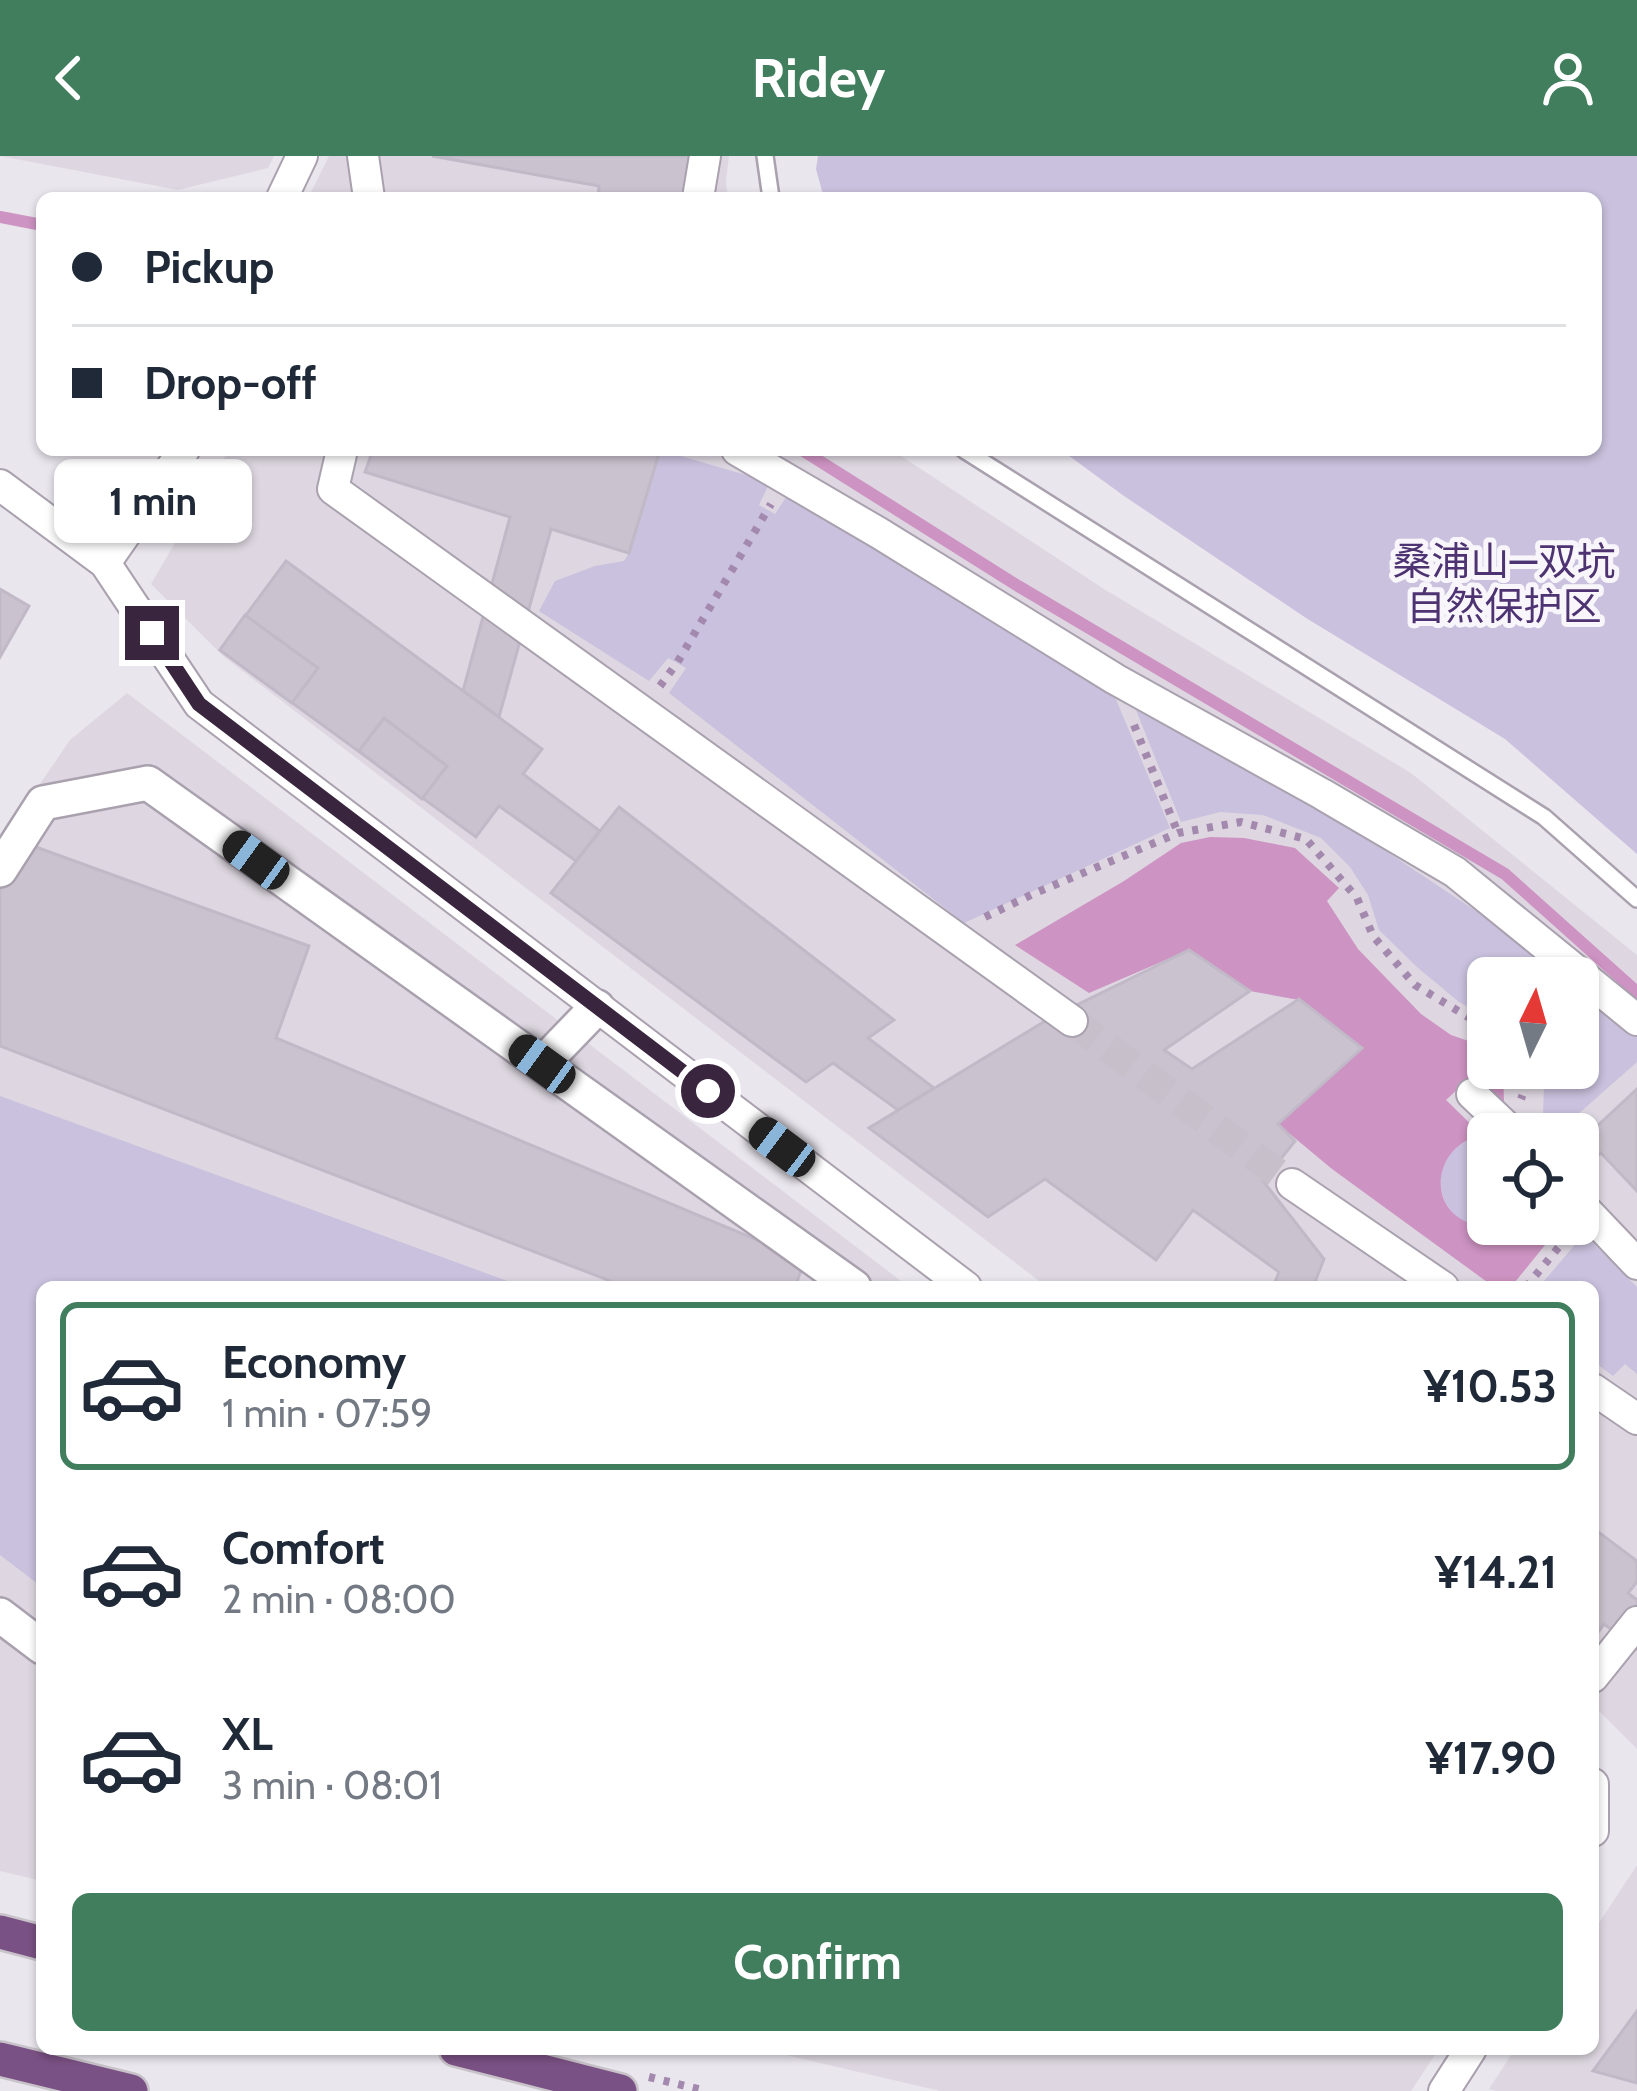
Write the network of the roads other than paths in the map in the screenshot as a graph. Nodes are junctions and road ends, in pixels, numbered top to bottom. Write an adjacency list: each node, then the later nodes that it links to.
1 (302, 156): 5 (street)
2 (364, 156): 6 (street)
3 (705, 156): 7 (street)
4 (765, 156): 8 (lane)
5 (285, 192)
6 (368, 192)
7 (699, 192)
8 (770, 192)
9 (180, 456): 14 (street)
10 (341, 456): 19 (street)
11 (747, 456): 18 (street)
12 (973, 456): 16 (lane)
13 (0, 484): 14 (street)
14 (105, 562): 17 (street)
15 (0, 870): 20 (street)
16 (1637, 899)
17 (597, 1007): 20 (street); 27 (street)
18 (1637, 1020)
19 (1072, 1021)
20 (542, 1064): 26 (street)
21 (1472, 1094): 22 (street)
22 (1492, 1113)
23 (1292, 1184): 28 (street)
24 (1599, 1224): 25 (street)
25 (1637, 1264)
26 (846, 1281)
27 (958, 1281)
28 (1434, 1281)
29 (1599, 1393): 30 (street)
30 (1637, 1420)
31 (0, 1615): 33 (street)
32 (1637, 1622): 34 (street)
33 (36, 1642)
34 (1599, 1670)
35 (0, 1932): 36 (highway)
36 (36, 1941)
37 (479, 2055): 41 (highway)
38 (1467, 2055): 42 (street)
39 (0, 2059): 40 (highway)
40 (131, 2091)
41 (620, 2091)
42 (1444, 2091)

